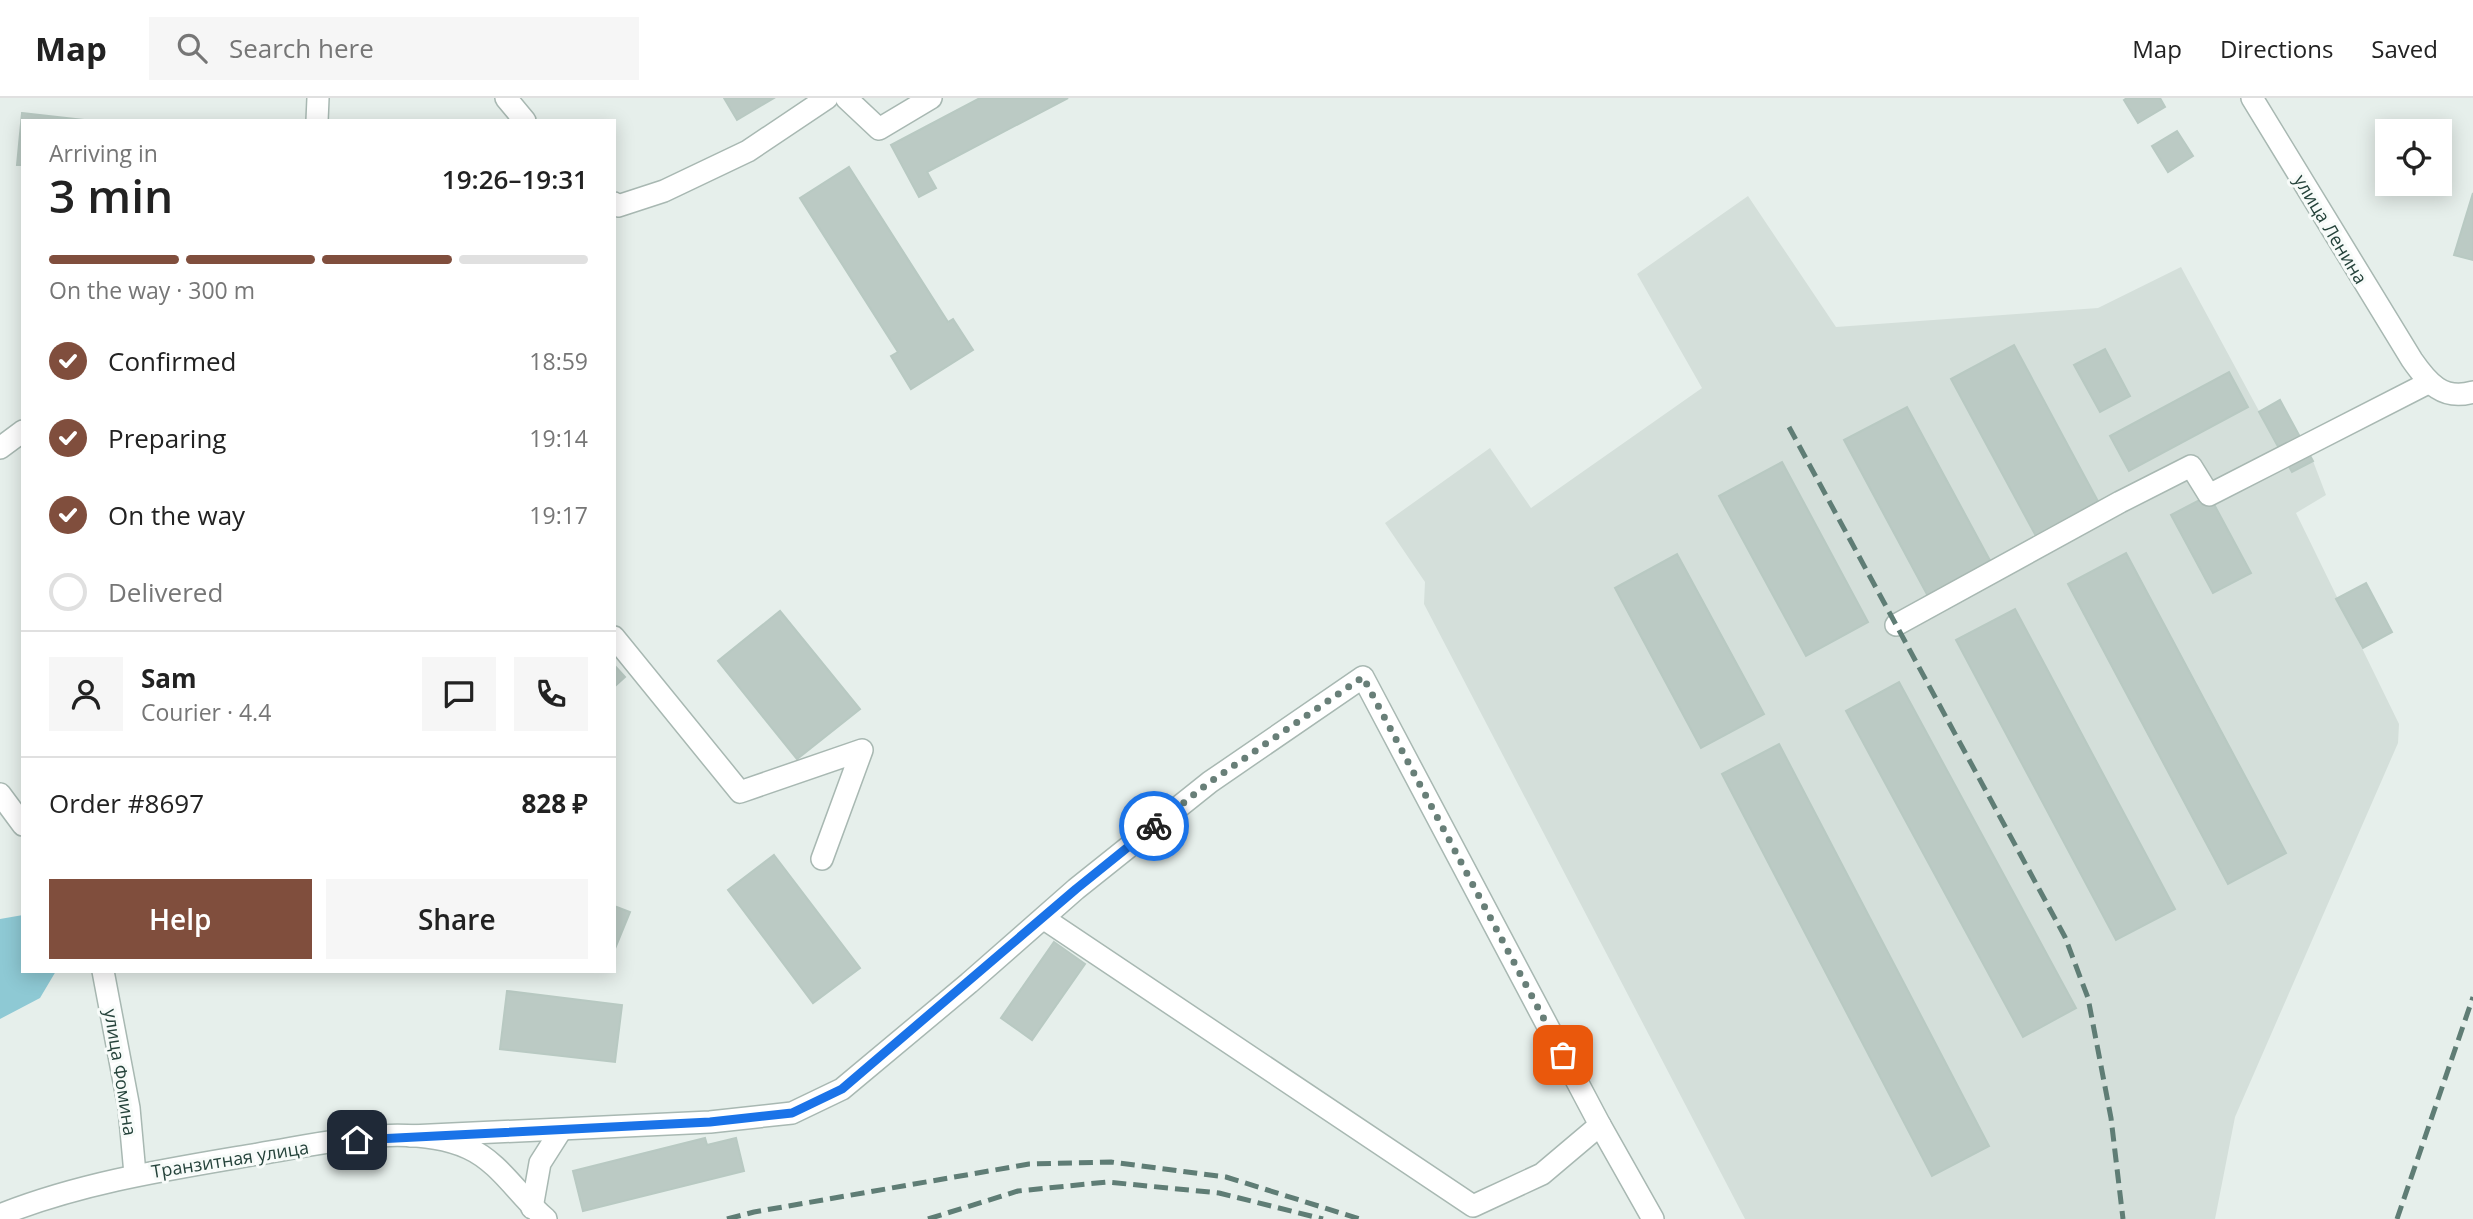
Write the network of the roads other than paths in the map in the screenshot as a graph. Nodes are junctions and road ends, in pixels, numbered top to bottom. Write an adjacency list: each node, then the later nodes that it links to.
1 (506, 98): 6 (street)
2 (827, 98): 7 (street)
3 (846, 98): 4 (street)
4 (931, 98)
5 (2252, 98): 8 (street, улица Ленина)
6 (523, 119)
7 (616, 205)
8 (2428, 383): 9 (street); 12 (street)
9 (2473, 392)
10 (21, 432): 11 (street)
11 (0, 448)
12 (1896, 625)
13 (616, 639): 16 (street)
14 (0, 794): 15 (street)
15 (14, 824)
16 (822, 859)
17 (1043, 918): 19 (street); 19 (street); 20 (street)
18 (103, 973): 22 (street, улица Фомина)
19 (1601, 1125): 25 (street)
20 (561, 1130): 21 (street); 23 (street)
21 (410, 1136): 22 (street, Транзитная улица); 23 (street, Транзитная улица)
22 (135, 1174): 24 (street, Транзитная улица)
23 (539, 1213)
24 (0, 1215)
25 (1653, 1219)

